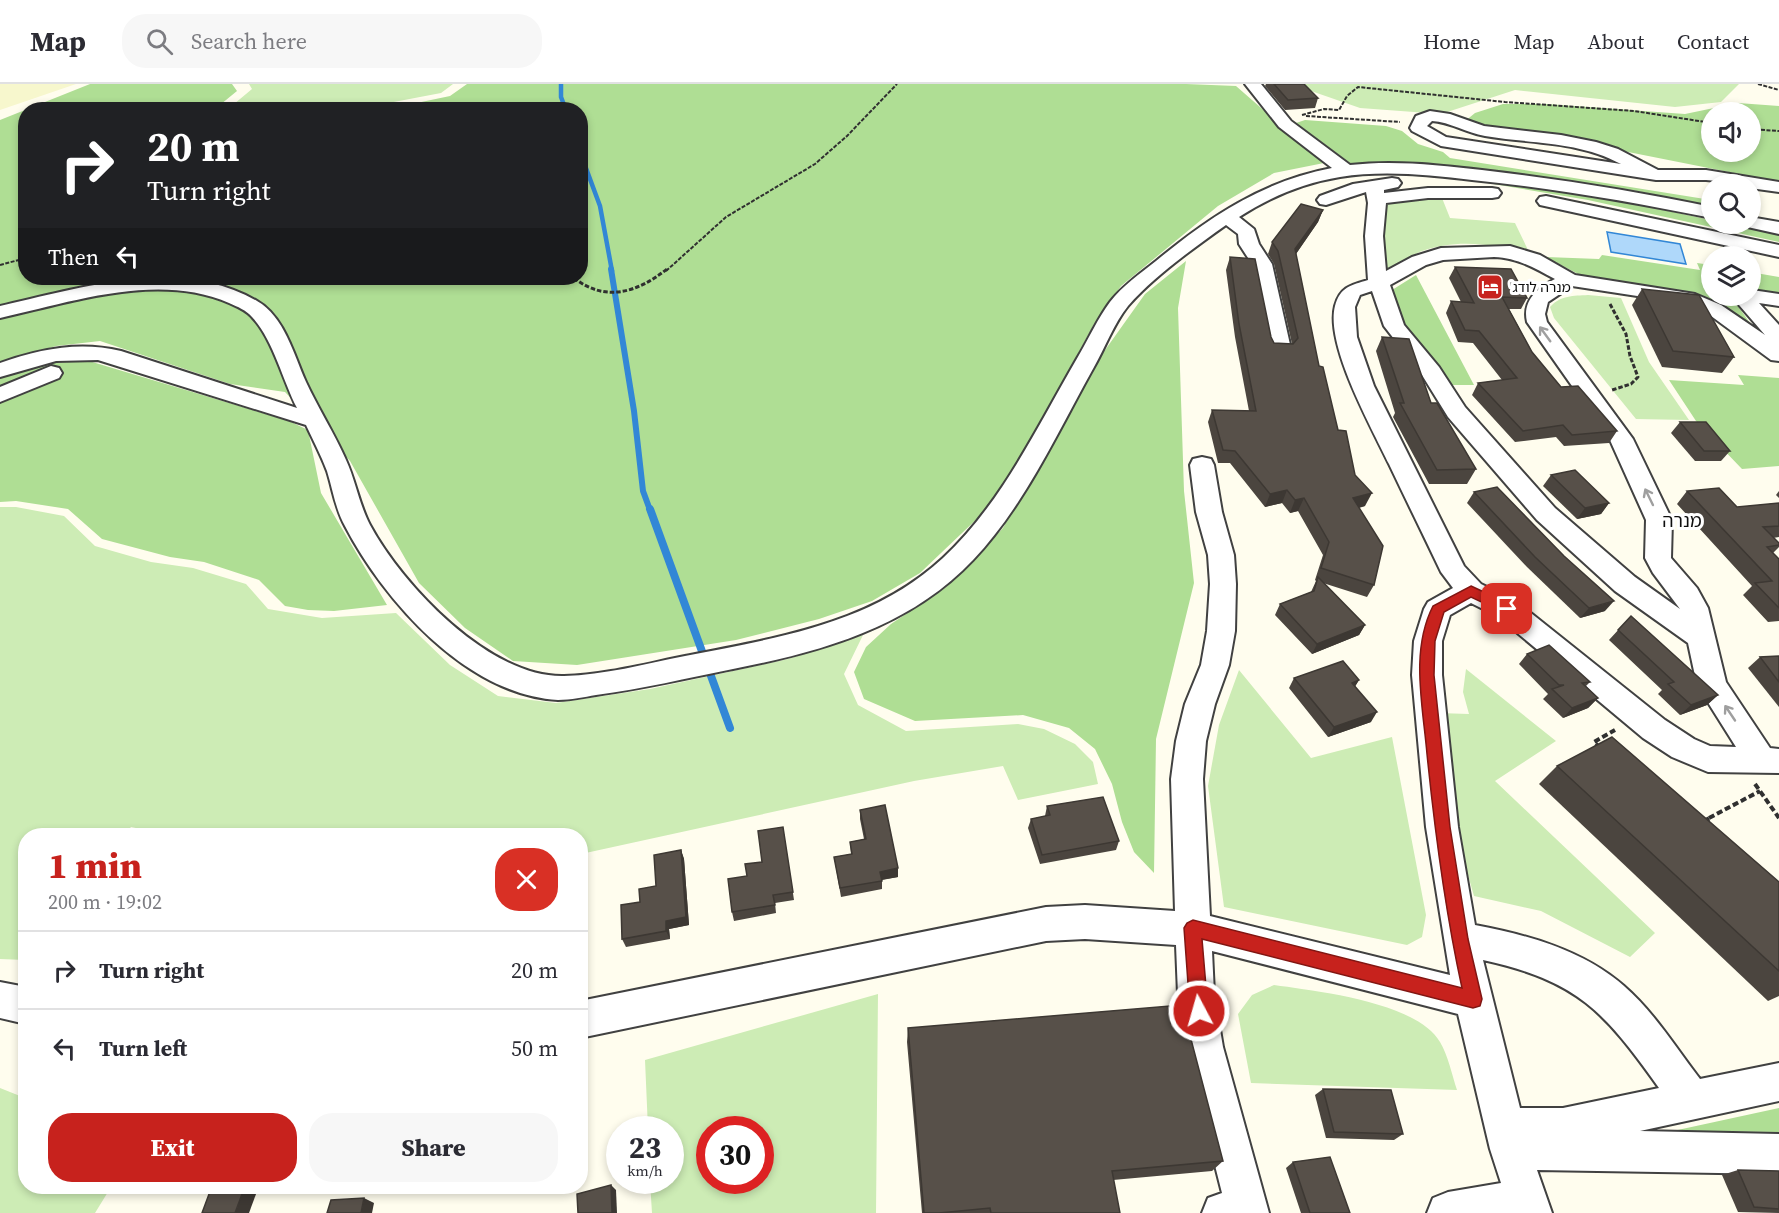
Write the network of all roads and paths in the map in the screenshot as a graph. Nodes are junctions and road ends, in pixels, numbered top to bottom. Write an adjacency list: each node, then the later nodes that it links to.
1 (897, 84): 27 (path)
2 (1252, 84): 9 (street)
3 (1758, 84): 4 (path)
4 (1779, 90)
5 (1701, 121): 6 (path)
6 (1419, 123): 11 (street); 11 (street)
7 (1761, 130): 8 (path)
8 (1779, 131)
9 (1345, 170): 10 (street); 16 (street)
10 (1479, 175): 13 (street); 15 (street)
11 (1656, 175): 12 (street)
12 (1779, 187)
13 (1375, 192): 14 (street); 19 (street); 23 (street)
14 (1326, 200)
15 (1701, 211)
16 (1225, 217): 31 (street); 37 (street)
17 (1761, 224): 18 (street)
18 (1779, 228)
19 (1779, 251)
20 (18, 260): 21 (path)
21 (0, 265)
22 (1570, 280): 23 (street); 24 (street); 36 (street, one-way to 22)
23 (1379, 283): 39 (street); 40 (street)
24 (1599, 284): 32 (street); 36 (path)
25 (146, 285): 29 (street)
26 (174, 285): 37 (street)
27 (585, 285)
28 (1779, 300): 30 (street)
29 (0, 312)
30 (1779, 338)
31 (1280, 349)
32 (1779, 355)
33 (0, 370): 37 (street)
34 (51, 373): 35 (street)
35 (0, 395)
36 (1591, 397): 40 (street, one-way to 36)
37 (314, 420)
38 (1202, 465): 47 (street)
39 (1471, 591): 41 (street); 48 (street)
40 (1700, 637): 43 (street, one-way to 40)
41 (1639, 716): 42 (path); 43 (street)
42 (1603, 750)
43 (1760, 761): 44 (path)
44 (1760, 791): 45 (path); 46 (path)
45 (1779, 818)
46 (1700, 823)
47 (1193, 928): 49 (street); 52 (street); 58 (street)
48 (1460, 939): 49 (street); 54 (street)
49 (1473, 999): 55 (street)
50 (0, 1000): 51 (street)
51 (18, 1004)
52 (588, 1018)
53 (1779, 1082): 54 (street)
54 (1691, 1100): 55 (street)
55 (1507, 1138): 56 (street); 57 (street)
56 (1779, 1154)
57 (1529, 1206): 59 (street)
58 (1239, 1212)
59 (1449, 1213)

